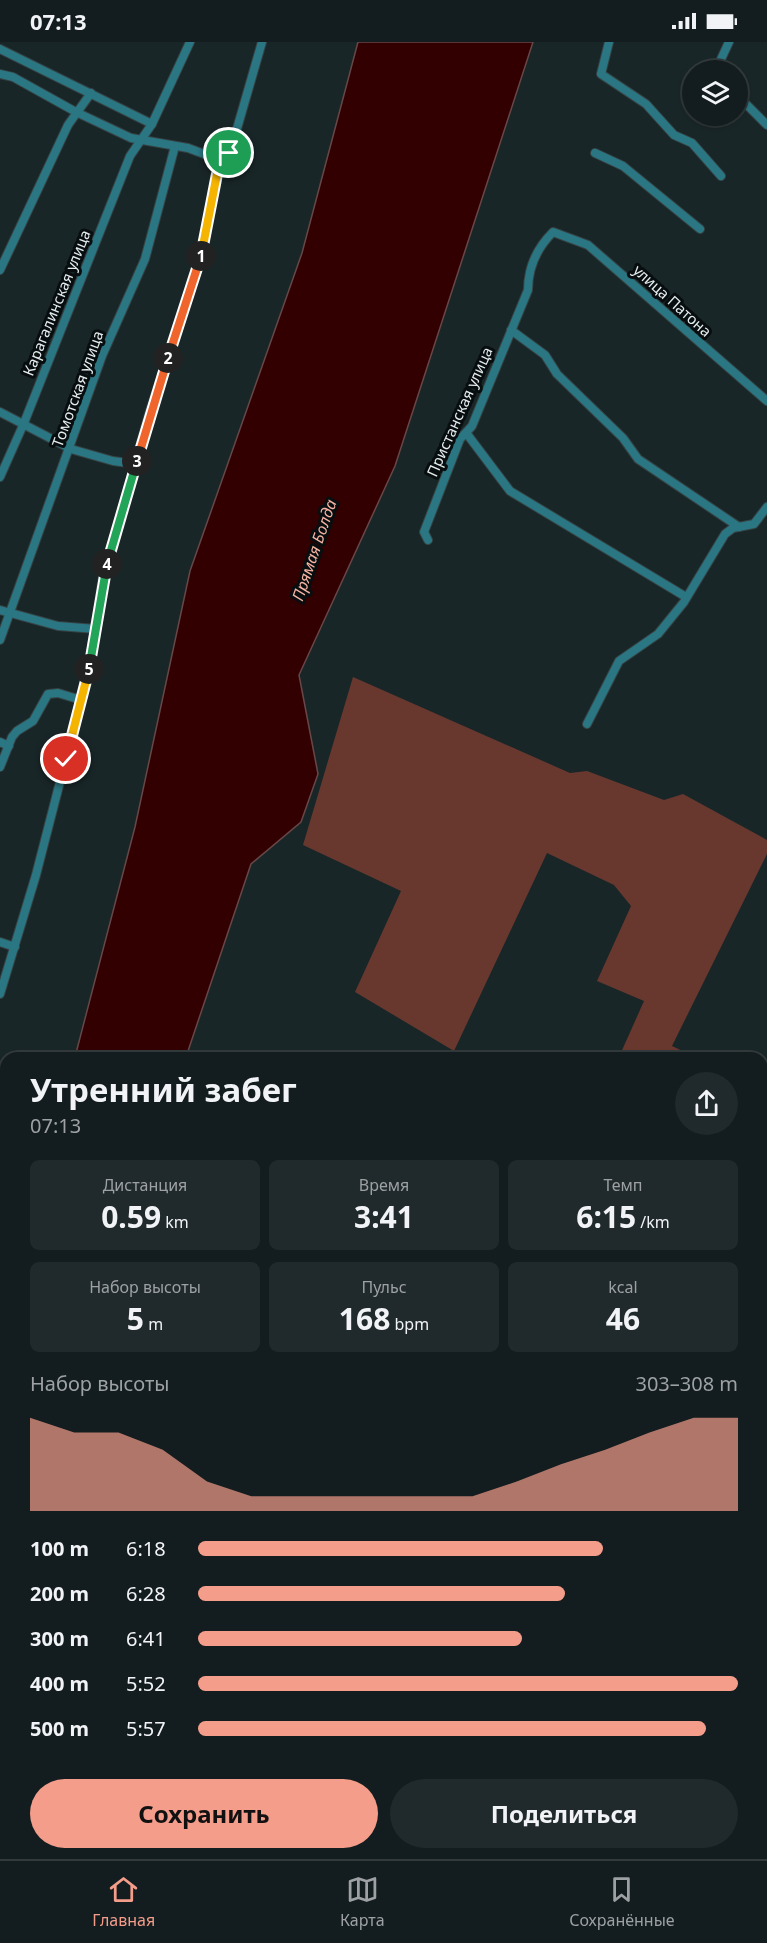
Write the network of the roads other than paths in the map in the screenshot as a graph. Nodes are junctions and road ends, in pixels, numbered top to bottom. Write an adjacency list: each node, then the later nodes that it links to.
1 (189, 42): 11 (street, Карагалинская улица)
2 (262, 42): 16 (street)
3 (609, 42): 17 (street)
4 (729, 42): 6 (street)
5 (0, 49): 8 (street)
6 (721, 60)
7 (0, 74): 10 (street)
8 (91, 93): 10 (street); 11 (street)
9 (748, 106): 12 (street)
10 (76, 112): 13 (street); 20 (street)
11 (152, 124): 13 (street, Карагалинская улица)
12 (767, 125)
13 (140, 140): 14 (street); 24 (street, Карагалинская улица)
14 (175, 146): 16 (street); 26 (street, Томотская улица)
15 (594, 153): 18 (street)
16 (224, 160): 27 (street)
17 (721, 176)
18 (700, 229)
19 (553, 232): 21 (street, Пристанская улица); 22 (street, улица Патона)
20 (0, 270)
21 (511, 330): 25 (street, Пристанская улица); 30 (street)
22 (767, 401)
23 (0, 411): 24 (street)
24 (24, 423): 26 (street); 28 (street, Карагалинская улица)
25 (467, 434): 31 (street, Пристанская улица); 32 (street)
26 (71, 449): 27 (street); 34 (street, Томотская улица)
27 (136, 464): 35 (street)
28 (0, 477)
29 (767, 507): 30 (street)
30 (739, 527): 32 (street)
31 (428, 540)
32 (686, 597): 38 (street)
33 (0, 610): 34 (street)
34 (10, 614): 35 (street); 36 (street, Томотская улица)
35 (96, 629): 37 (street)
36 (0, 640)
37 (81, 700): 40 (street); 43 (street)
38 (587, 724)
39 (0, 742): 40 (street)
40 (9, 746): 41 (street)
41 (0, 767)
42 (0, 942): 43 (street)
43 (15, 947): 44 (street)
44 (0, 994)

